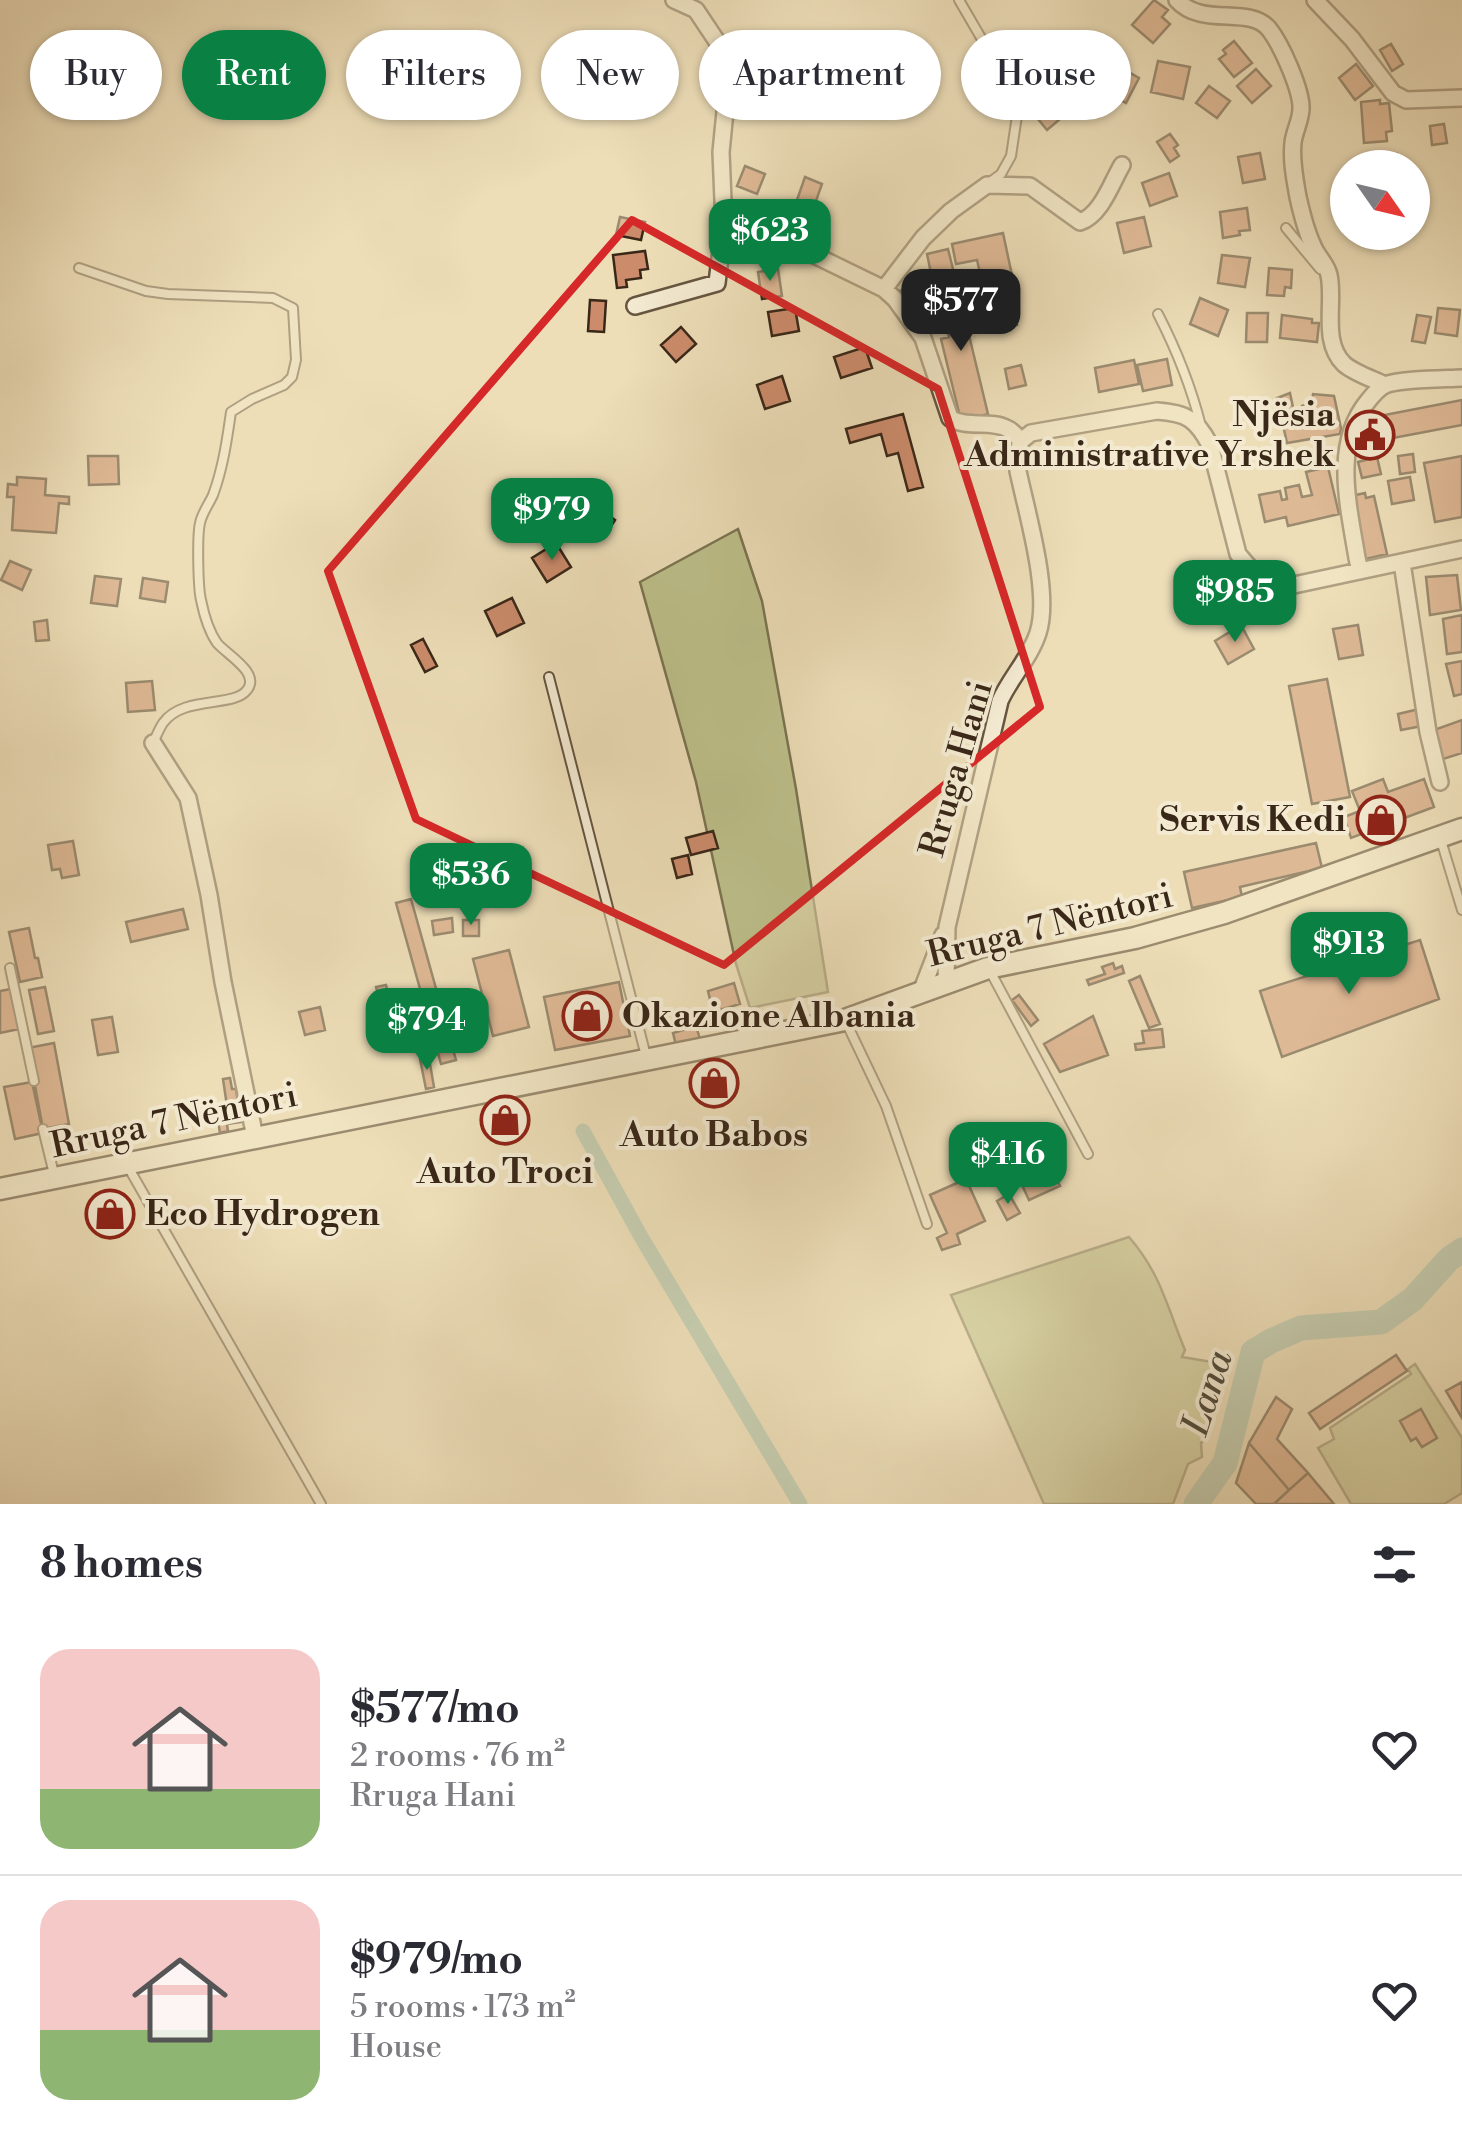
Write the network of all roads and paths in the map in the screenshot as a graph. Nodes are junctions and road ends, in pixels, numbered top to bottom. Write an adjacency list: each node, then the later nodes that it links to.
1 (674, 0): 8 (street)
2 (960, 0): 7 (lane)
3 (1177, 0): 11 (street)
4 (1314, 0): 5 (street)
5 (1462, 98)
6 (1122, 166): 7 (street)
7 (987, 184): 12 (street)
8 (724, 225): 12 (street); 13 (street)
9 (1286, 228): 11 (lane)
10 (78, 268): 23 (lane)
11 (1329, 273): 16 (street)
12 (884, 289): 18 (street)
13 (634, 306)
14 (1158, 314): 17 (lane)
15 (1462, 378): 16 (street)
16 (1385, 385): 21 (street)
17 (1202, 431): 18 (street); 21 (street)
18 (1021, 441): 28 (street, Rruga Hani)
19 (1462, 549): 20 (street)
20 (1402, 563): 21 (street); 24 (street)
21 (1360, 571)
22 (550, 676): 34 (lane)
23 (153, 744): 37 (street)
24 (1440, 782)
25 (1462, 829): 26 (main road, Rruga 7 Nëntori)
26 (1440, 837): 27 (lane); 30 (main road, Rruga 7 Nëntori)
27 (1462, 910)
28 (947, 927): 31 (street, Rruga Hani); 32 (street, Rruga Hani)
29 (10, 968): 35 (lane)
30 (988, 968): 31 (main road, Rruga 7 Nëntori); 38 (lane)
31 (946, 983): 32 (main road, Rruga 7 Nëntori)
32 (921, 992): 33 (main road, Rruga 7 Nëntori)
33 (845, 1020): 34 (main road, Rruga 7 Nëntori); 42 (lane)
34 (648, 1061): 37 (main road, Rruga 7 Nëntori)
35 (34, 1082)
36 (43, 1129): 40 (lane)
37 (255, 1137): 39 (main road, Rruga 7 Nëntori)
38 (1088, 1154)
39 (127, 1164): 40 (main road, Rruga 7 Nëntori); 43 (lane)
40 (55, 1179): 41 (main road, Rruga 7 Nëntori)
41 (0, 1189)
42 (928, 1224)
43 (321, 1504)

